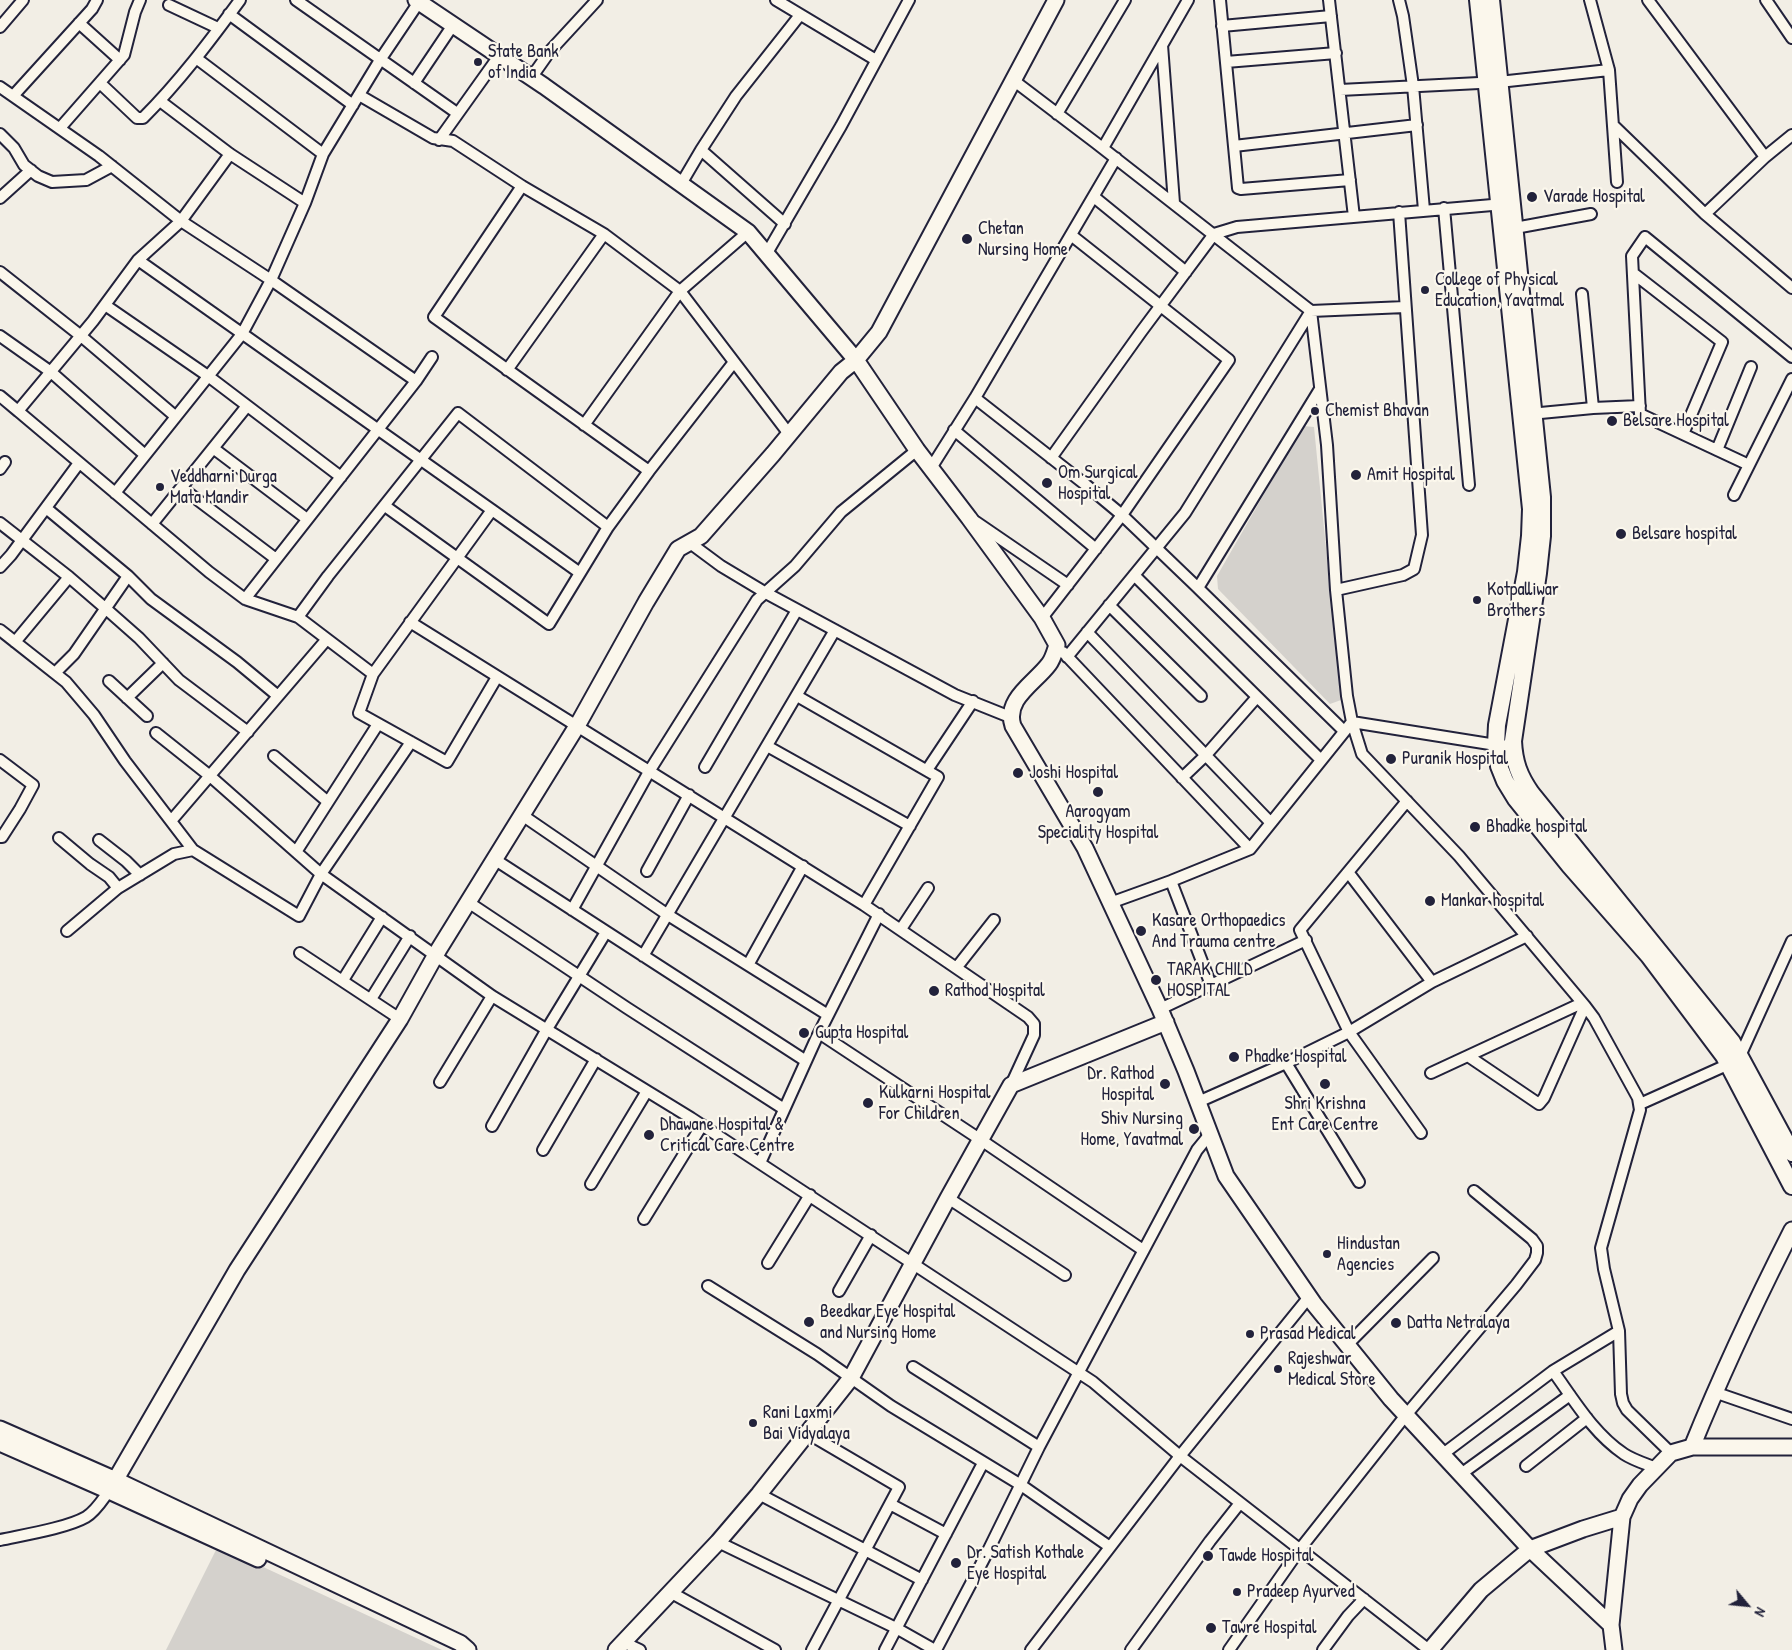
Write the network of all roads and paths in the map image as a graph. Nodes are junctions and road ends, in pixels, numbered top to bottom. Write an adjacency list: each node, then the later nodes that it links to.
1 (23, 0): 28 (street)
2 (97, 0): 25 (street)
3 (140, 0): 35 (street)
4 (240, 0): 22 (street)
5 (296, 0): 36 (street)
6 (596, 0): 40 (street)
7 (776, 0): 23 (street)
8 (908, 0): 37 (street)
9 (1056, 0): 41 (street)
10 (1125, 0): 53 (street)
11 (1188, 0): 31 (street)
12 (1220, 0): 27 (street)
13 (1329, 0): 24 (street)
14 (1399, 0): 45 (street)
15 (1478, 0): 43 (main road)
16 (1491, 0): 43 (main road)
17 (1590, 0): 39 (street)
18 (1648, 0): 66 (street)
19 (1766, 0): 30 (street)
20 (417, 1): 26 (street); 36 (street)
21 (169, 6): 29 (street)
22 (229, 14): 29 (street); 51 (street)
23 (800, 14): 37 (street); 63 (street)
24 (1331, 16): 27 (street); 32 (street)
25 (79, 23): 35 (street); 49 (street)
26 (453, 25): 33 (street); 44 (street)
27 (1222, 26): 38 (street)
28 (0, 27)
29 (218, 28): 34 (street)
30 (1792, 38)
31 (1162, 46): 62 (street); 77 (street)
32 (1336, 53): 38 (street); 47 (street)
33 (499, 56): 40 (street); 52 (street)
34 (196, 58): 50 (street); 65 (street)
35 (120, 60): 42 (street)
36 (380, 60): 44 (street); 48 (street)
37 (876, 60): 86 (street)
38 (1226, 62): 61 (street)
39 (1609, 70): 43 (street); 55 (street)
40 (531, 78): 72 (street)
41 (1013, 80): 53 (street); 110 (street)
42 (100, 82): 50 (street); 56 (street)
43 (1493, 82): 45 (street); 78 (main road)
44 (414, 83): 52 (street)
45 (1413, 86): 47 (street); 54 (street)
46 (0, 87): 49 (street)
47 (1340, 90): 57 (street)
48 (359, 95): 51 (street); 60 (street)
49 (13, 96): 56 (street)
50 (160, 101): 64 (street)
51 (353, 105): 65 (street)
52 (457, 114): 60 (street)
53 (1058, 114): 62 (street)
54 (1416, 125): 57 (street); 80 (street)
55 (1613, 125): 71 (street); 83 (street)
56 (60, 128): 68 (street)
57 (1344, 133): 61 (street); 70 (street)
58 (0, 134): 69 (street)
59 (1792, 135): 66 (street)
60 (439, 140): 73 (street)
61 (1234, 146): 70 (street)
62 (1103, 148): 67 (street)
63 (701, 150): 72 (street); 86 (street)
64 (230, 154): 76 (street); 85 (street)
65 (323, 154): 76 (street)
66 (1765, 157): 83 (street)
67 (1116, 158): 74 (street); 77 (street)
68 (112, 166): 69 (street); 85 (street)
69 (31, 170): 75 (street)
70 (1350, 180): 84 (street)
71 (1617, 182)
72 (681, 184): 88 (street)
73 (522, 186): 89 (street); 113 (street)
74 (1094, 197): 91 (street); 95 (street)
75 (0, 198)
76 (305, 203): 97 (street)
77 (1174, 203): 90 (street)
78 (1505, 204): 79 (street); 87 (main road); 125 (main road)
79 (1444, 208): 80 (street); 143 (street)
80 (1424, 210): 81 (street)
81 (1399, 212): 84 (street); 103 (street)
82 (1591, 214): 87 (street)
83 (1705, 214): 98 (street)
84 (1354, 217): 90 (street)
85 (181, 221): 93 (street); 97 (street)
86 (785, 224): 92 (street)
87 (1515, 228): 125 (main road)
88 (748, 232): 92 (street); 99 (street)
89 (604, 234): 99 (street); 113 (street)
90 (1214, 234): 95 (street); 104 (street)
91 (1071, 236): 101 (street); 120 (street)
92 (767, 253): 110 (street)
93 (138, 260): 102 (street); 105 (street)
94 (0, 272): 107 (street)
95 (1186, 272): 101 (street)
96 (1633, 273): 109 (street); 122 (street); 131 (street)
97 (271, 280): 105 (street); 117 (street)
98 (1792, 288)
99 (680, 291): 111 (street); 127 (street)
100 (1582, 294): 123 (street)
101 (1161, 305): 136 (street); 150 (street)
102 (105, 306): 107 (street); 115 (street)
103 (1405, 307): 104 (street); 169 (street)
104 (1311, 311): 118 (street); 158 (street)
105 (242, 334): 115 (street); 128 (street)
106 (0, 336): 114 (street)
107 (81, 336): 114 (street); 126 (street)
108 (432, 357): 117 (street)
109 (1792, 357)
110 (856, 360): 130 (street); 133 (street)
111 (734, 362): 130 (street); 141 (street)
112 (1751, 368): 134 (street)
113 (507, 370): 127 (street)
114 (51, 372): 124 (street); 135 (street)
115 (208, 376): 121 (street); 126 (street)
116 (1792, 379): 139 (street)
117 (416, 381): 128 (street)
118 (1320, 389): 168 (street); 169 (street)
119 (0, 397): 124 (street)
120 (975, 398): 129 (street); 136 (street)
121 (248, 406): 132 (street); 142 (street)
122 (1640, 406): 123 (street); 131 (street)
123 (1593, 408): 125 (street)
124 (18, 411): 138 (street)
125 (1527, 415): 204 (main road); 206 (main road)
126 (175, 416): 135 (street)
127 (584, 425): 141 (street)
128 (378, 429): 137 (street); 142 (street)
129 (954, 430): 140 (street); 159 (street)
130 (790, 434): 157 (street)
131 (1683, 434): 134 (street)
132 (213, 448): 144 (street); 152 (street)
133 (917, 450): 140 (street); 170 (street)
134 (1717, 450): 139 (street)
135 (144, 455): 145 (street)
136 (1052, 458): 150 (street)
137 (422, 460): 147 (street); 149 (street); 155 (street)
138 (80, 463): 145 (street); 148 (street)
139 (1749, 465): 146 (street)
140 (931, 468): 151 (street)
141 (649, 471): 155 (street)
142 (341, 477): 152 (street)
143 (1468, 485)
144 (182, 488): 154 (street); 161 (street)
145 (115, 492): 154 (street)
146 (1734, 495)
147 (385, 506): 160 (street); 175 (street)
148 (46, 508): 156 (street); 165 (street)
149 (492, 510): 160 (street); 163 (street)
150 (1122, 515): 158 (street); 159 (street)
151 (969, 518): 167 (street); 176 (street)
152 (307, 520): 161 (street)
153 (0, 523): 156 (street)
154 (152, 524): 171 (street)
155 (608, 527): 163 (street)
156 (21, 541): 162 (street); 166 (street)
157 (690, 543): 170 (street); 199 (street)
158 (1156, 548): 164 (street); 168 (street)
159 (1096, 549): 167 (street)
160 (457, 558): 163 (street); 177 (street)
161 (276, 559): 171 (street)
162 (0, 567)
163 (580, 573)
164 (1134, 575): 172 (street); 192 (street)
165 (128, 576): 173 (street); 189 (street)
166 (69, 577): 173 (street); 182 (street)
167 (1068, 585): 176 (street)
168 (1198, 588): 200 (street)
169 (1336, 590): 197 (street)
170 (766, 593): 174 (street); 212 (street)
171 (245, 599): 175 (street)
172 (1109, 605): 180 (street); 191 (street)
173 (105, 608): 184 (street); 185 (street)
174 (798, 610): 179 (street); 211 (street)
175 (298, 617): 181 (street)
176 (1042, 618): 183 (street)
177 (410, 622): 186 (street); 187 (street)
178 (0, 630): 182 (street)
179 (835, 630): 190 (street); 194 (street)
180 (1087, 632): 183 (street); 207 (street)
181 (327, 639): 186 (street); 189 (street)
182 (15, 642): 185 (street)
183 (1062, 651): 196 (street); 215 (street)
184 (163, 663): 193 (street); 201 (street)
185 (55, 673): 221 (street)
186 (374, 674): 198 (street)
187 (498, 677): 199 (street); 203 (street)
188 (109, 681): 193 (street)
189 (278, 696): 201 (street)
190 (797, 696): 205 (street); 213 (street)
191 (1201, 696)
192 (1257, 697): 207 (street); 210 (street)
193 (128, 698): 195 (street)
194 (973, 702): 196 (street); 213 (street)
195 (147, 716)
196 (1010, 717): 241 (street)
197 (1352, 722): 200 (street); 204 (street); 217 (street)
198 (378, 724): 203 (street); 218 (street)
199 (577, 726): 212 (street); 219 (street)
200 (1344, 731): 210 (street)
201 (248, 732): 214 (street)
202 (156, 733): 214 (street)
203 (411, 742): 235 (street)
204 (1496, 745): 206 (street); 275 (main road)
205 (767, 746): 220 (street); 223 (street)
206 (1513, 746): 275 (main road)
207 (1206, 755): 215 (street); 222 (street)
208 (274, 756): 218 (street)
209 (0, 760): 224 (street)
210 (1321, 760): 222 (street)
211 (705, 767)
212 (650, 770): 216 (street); 231 (street)
213 (927, 770): 223 (street)
214 (210, 776): 221 (street); 229 (street)
215 (1182, 778): 227 (street)
216 (689, 795): 220 (street); 233 (street)
217 (1407, 801): 234 (street); 252 (street)
218 (328, 802): 229 (street)
219 (522, 815): 230 (street); 231 (street)
220 (726, 817): 232 (street); 245 (street)
221 (171, 821): 228 (street)
222 (1271, 822): 227 (street)
223 (910, 826): 242 (street)
224 (0, 837)
225 (59, 838): 238 (street)
226 (99, 840): 236 (street)
227 (1250, 849): 237 (street)
228 (193, 850): 235 (street); 236 (street)
229 (296, 852): 235 (street)
230 (494, 860): 240 (street); 243 (street)
231 (597, 866): 243 (street); 245 (street)
232 (802, 866): 242 (street); 258 (street)
233 (646, 871)
234 (1348, 872): 253 (street); 262 (street)
235 (321, 874): 246 (street)
236 (140, 875): 238 (street)
237 (1171, 882): 241 (street); 263 (street)
238 (118, 888): 249 (street)
239 (928, 888): 248 (street)
240 (468, 902): 256 (street); 260 (street)
241 (1110, 903): 268 (street)
242 (864, 905): 244 (street)
243 (572, 910): 250 (street)
244 (879, 914): 248 (street); 267 (street)
245 (668, 915): 257 (street); 258 (street)
246 (382, 917): 251 (street); 261 (street)
247 (994, 920): 259 (street)
248 (901, 929): 259 (street)
249 (67, 931)
250 (606, 932): 257 (street); 260 (street)
251 (410, 936): 256 (street); 265 (street)
252 (1527, 936): 262 (street); 266 (street)
253 (1306, 940): 263 (street); 271 (street)
254 (1792, 941): 275 (street)
255 (300, 953): 261 (street)
256 (436, 955): 264 (street); 269 (street)
257 (643, 956): 276 (street)
258 (748, 965): 267 (street)
259 (957, 967): 280 (street)
260 (578, 976): 270 (street); 284 (street)
261 (343, 980): 265 (street)
262 (1432, 982): 271 (street)
263 (1211, 985): 268 (street)
264 (492, 996): 270 (street); 279 (street)
265 (371, 999): 269 (street)
266 (1583, 1004): 273 (street); 273 (street); 283 (street)
267 (828, 1015): 272 (street)
268 (1163, 1016): 280 (street); 282 (street)
269 (400, 1019): 334 (street)
270 (546, 1029): 274 (street); 286 (street)
271 (1350, 1032): 277 (street); 287 (street)
272 (819, 1033): 276 (street); 289 (street)
273 (1468, 1056): 278 (street)
274 (596, 1060): 281 (street); 290 (street)
275 (1734, 1060): 283 (street); 291 (main road); 295 (main road)
276 (806, 1061): 284 (street)
277 (1286, 1063): 282 (street); 293 (street)
278 (1431, 1074)
279 (440, 1082)
280 (1011, 1085): 289 (street)
281 (648, 1091): 285 (street); 294 (street)
282 (1198, 1102): 288 (street)
283 (1640, 1104): 310 (street)
284 (784, 1109): 292 (street)
285 (702, 1125): 292 (street); 299 (street)
286 (492, 1126)
287 (1421, 1133)
288 (1210, 1134): 302 (street); 309 (street)
289 (981, 1140): 298 (street); 302 (street)
290 (543, 1150)
291 (1792, 1153)
292 (760, 1162): 297 (street)
293 (1359, 1182)
294 (590, 1184)
295 (1792, 1186)
296 (1474, 1191): 318 (street)
297 (810, 1195): 301 (street); 304 (street)
298 (948, 1198): 305 (street); 306 (street)
299 (644, 1219)
300 (1792, 1230): 316 (street)
301 (871, 1235): 305 (street); 308 (street)
302 (1143, 1250): 314 (street)
303 (1433, 1258): 311 (street)
304 (768, 1263)
305 (913, 1263): 314 (street); 315 (street)
306 (1064, 1275)
307 (708, 1286): 315 (street)
308 (838, 1291)
309 (1309, 1297): 311 (street); 329 (street)
310 (1616, 1334): 313 (street); 327 (street)
311 (1347, 1345): 318 (street)
312 (913, 1367): 324 (street)
313 (1553, 1371): 317 (street); 328 (street)
314 (1079, 1373): 324 (street); 329 (street)
315 (851, 1378): 322 (street); 330 (street)
316 (1714, 1392): 320 (street); 325 (street)
317 (1570, 1395): 319 (street); 333 (street)
318 (1406, 1415): 328 (street); 344 (street)
319 (1587, 1418): 331 (street); 332 (street)
320 (1792, 1419)
321 (0, 1429): 334 (street)
322 (807, 1433): 336 (street); 338 (street)
323 (0, 1443): 334 (street)
324 (1039, 1447): 335 (street)
325 (1692, 1447): 326 (street); 327 (street)
326 (1792, 1447)
327 (1671, 1453): 332 (street)
328 (1443, 1454): 333 (street)
329 (1180, 1456): 337 (street); 343 (street)
330 (983, 1462): 335 (street); 340 (street)
331 (1526, 1466)
332 (1656, 1468): 339 (street)
333 (1461, 1474): 345 (street)
334 (112, 1485): 341 (street); 355 (street); 356 (street)
335 (1020, 1485): 343 (street); 361 (street)
336 (759, 1494): 342 (street); 346 (street)
337 (1240, 1503): 344 (street); 363 (street)
338 (890, 1504): 340 (street); 346 (street)
339 (1622, 1517): 345 (street); 351 (street)
340 (946, 1534): 347 (street)
341 (0, 1540)
342 (718, 1542): 348 (street); 350 (street)
343 (1110, 1547): 362 (street)
344 (1300, 1549): 349 (street); 364 (street)
345 (1530, 1549): 351 (street); 366 (street)
346 (865, 1550): 347 (street); 350 (street)
347 (922, 1580): 352 (street)
348 (670, 1592): 353 (street); 358 (street)
349 (1364, 1599): 365 (street); 366 (street)
350 (838, 1601): 352 (street); 359 (street)
351 (1610, 1625): 354 (street)
352 (896, 1628): 360 (street); 361 (street)
353 (619, 1646): 357 (street)
354 (1612, 1649)
355 (452, 1650)
356 (468, 1650)
357 (640, 1650)
358 (775, 1650)
359 (812, 1650)
360 (885, 1650)
361 (935, 1650)
362 (1031, 1650)
363 (1131, 1650)
364 (1229, 1650)
365 (1323, 1650)
366 (1430, 1650)

